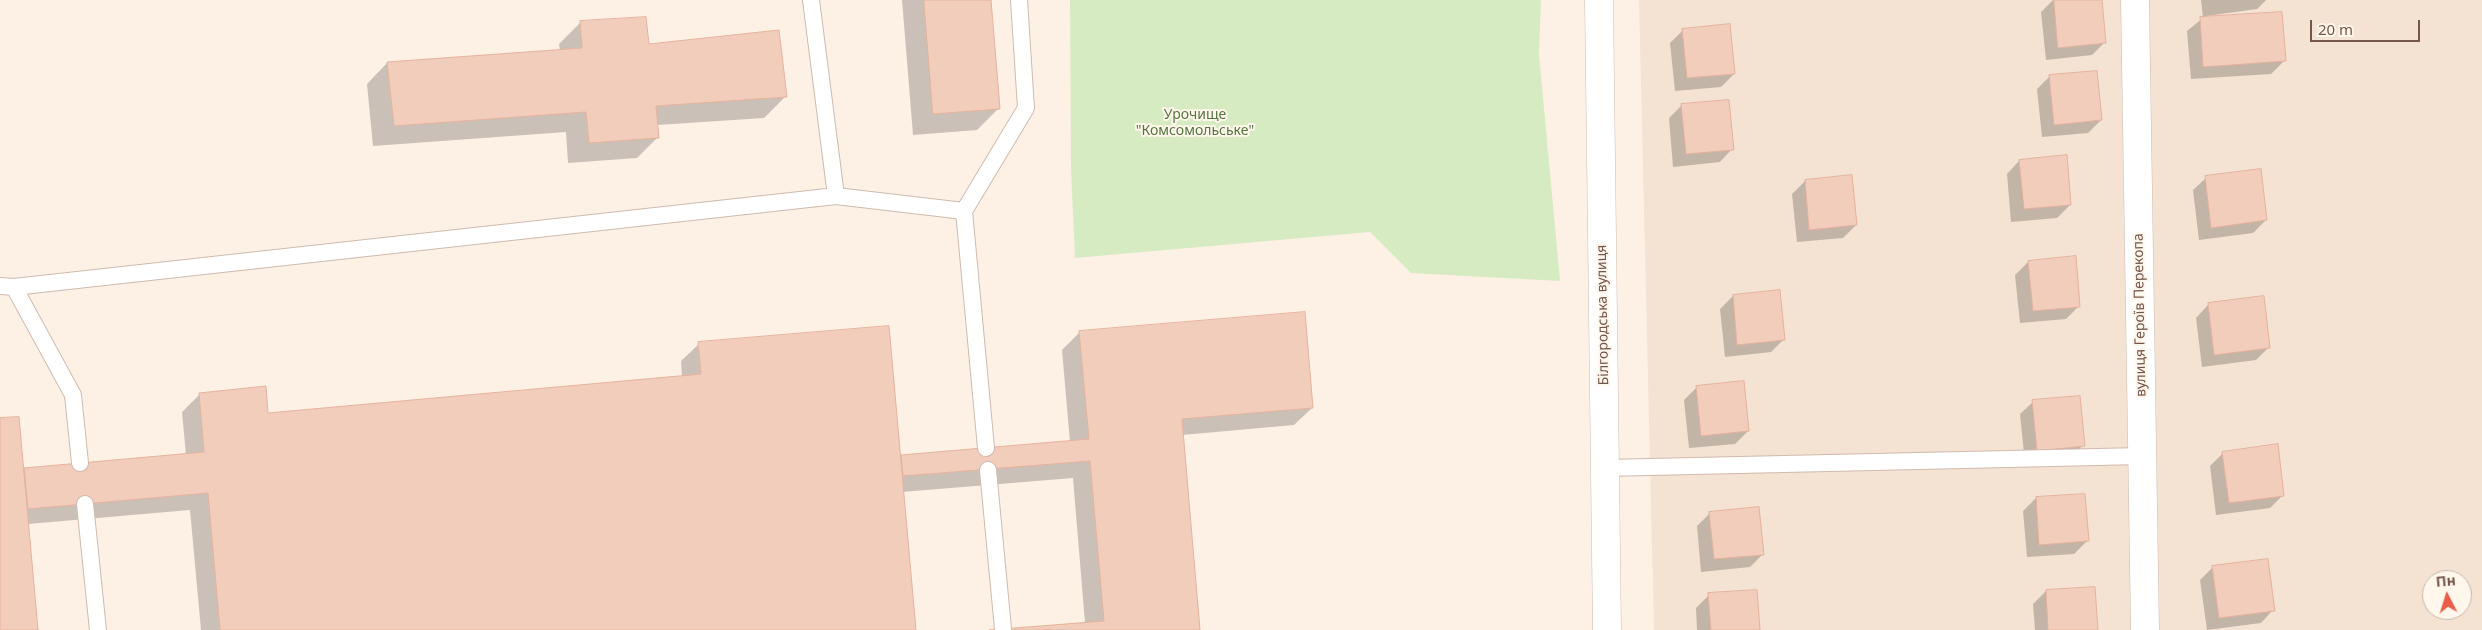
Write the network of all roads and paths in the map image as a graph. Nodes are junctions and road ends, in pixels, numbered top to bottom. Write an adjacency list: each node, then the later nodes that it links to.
1 (811, 0): 5 (lane)
2 (1019, 0): 6 (lane)
3 (1599, 0): 11 (street, Білгородська вулиця)
4 (2135, 0): 9 (street, вулиця Героїв Перекопа)
5 (836, 196): 6 (lane); 7 (lane)
6 (964, 211): 8 (lane)
7 (7, 286): 10 (lane)
8 (986, 448)
9 (2142, 456): 11 (lane); 17 (street, вулиця Героїв Перекопа)
10 (80, 463)
11 (1605, 468): 16 (street, Білгородська вулиця)
12 (988, 470): 14 (lane)
13 (84, 504): 15 (lane)
14 (1002, 629)
15 (98, 630)
16 (1607, 630)
17 (2145, 630)

